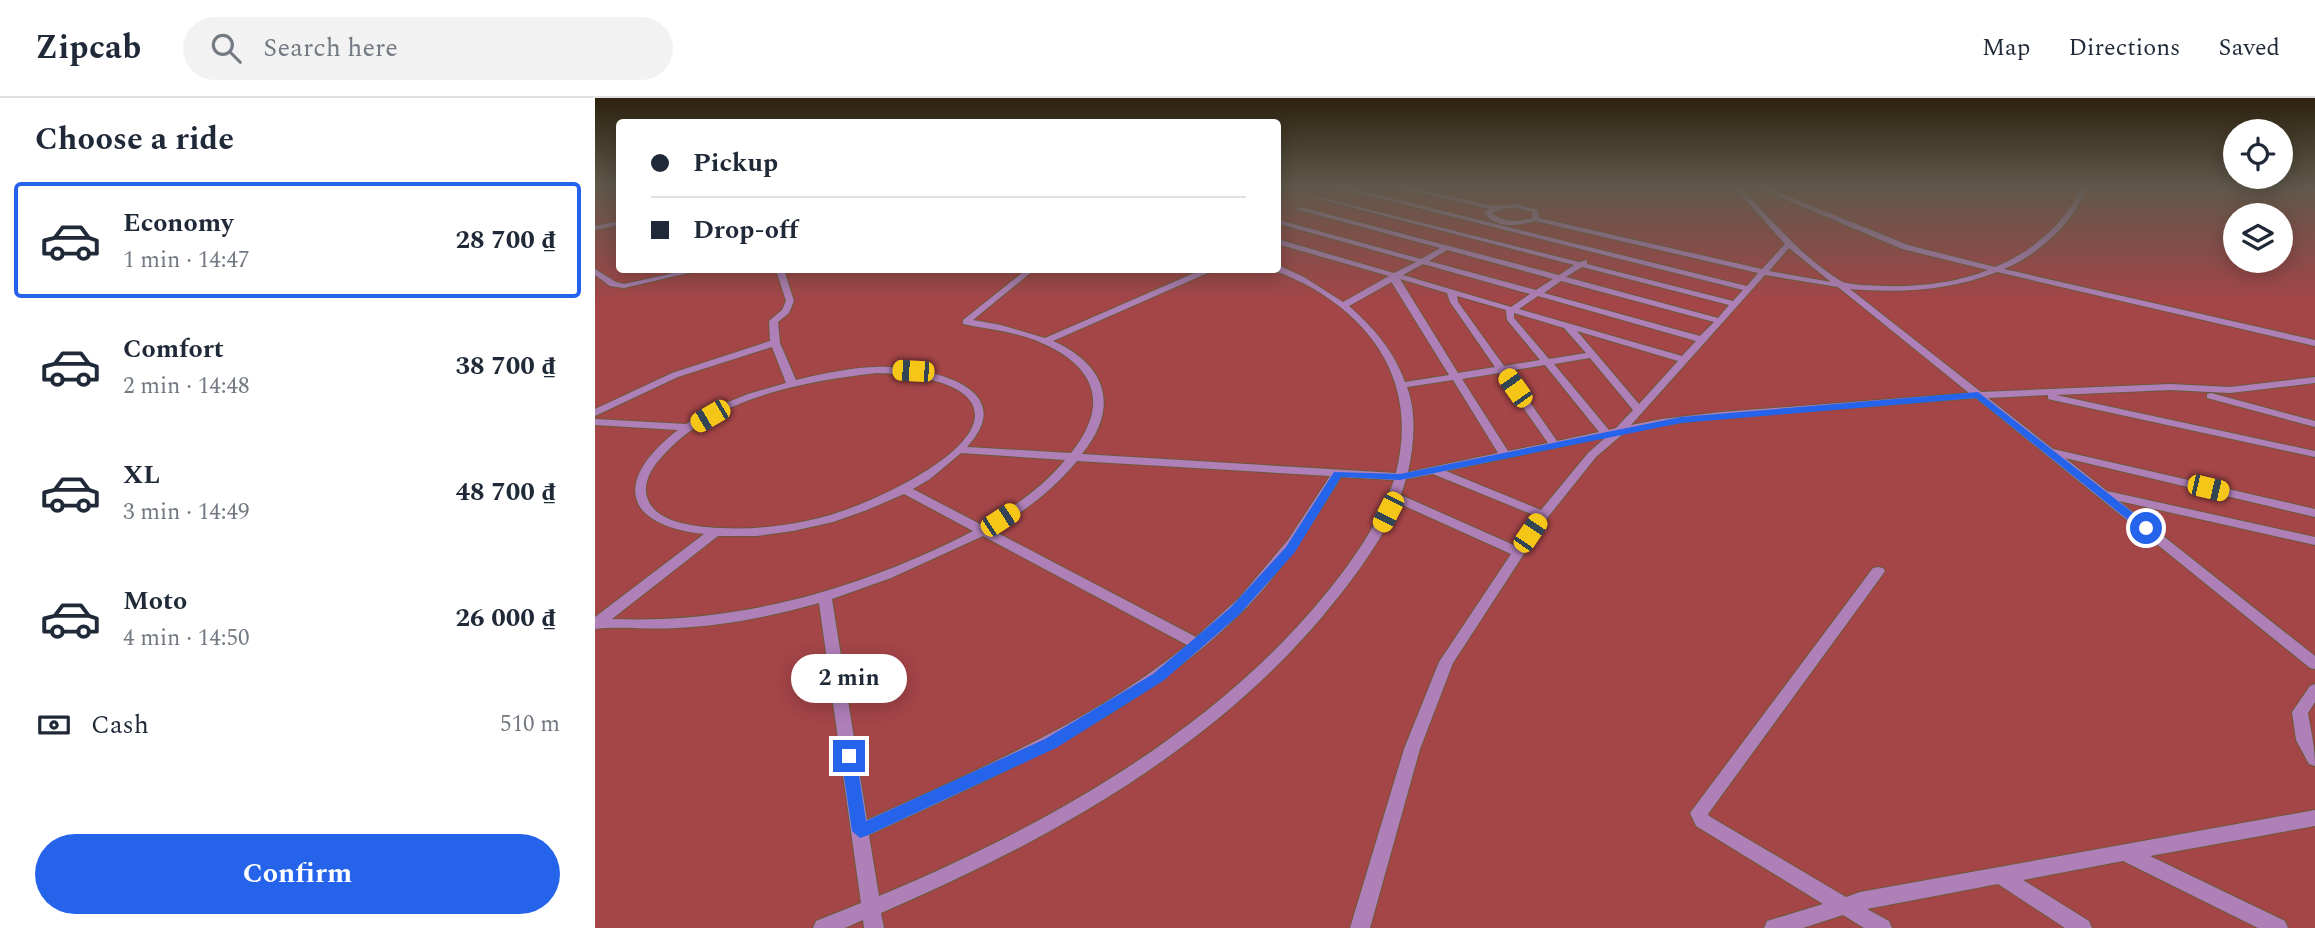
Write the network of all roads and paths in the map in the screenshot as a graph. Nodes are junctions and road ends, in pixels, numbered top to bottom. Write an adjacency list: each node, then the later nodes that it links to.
1 (1283, 225): 16 (lane)
2 (1360, 225): 14 (lane)
3 (1425, 225): 10 (lane)
4 (1491, 225): 10 (lane)
5 (1500, 225): 15 (lane)
6 (1559, 225): 11 (lane)
7 (1771, 225): 13 (lane)
8 (1851, 225): 20 (lane)
9 (2061, 225): 20 (lane)
10 (1469, 236): 14 (lane); 17 (lane)
11 (1619, 239): 15 (lane); 25 (lane)
12 (1281, 242): 26 (lane)
13 (1789, 244): 25 (lane); 28 (lane)
14 (1447, 248): 16 (lane); 27 (lane)
15 (1599, 251): 17 (lane); 29 (lane)
16 (1422, 261): 26 (lane); 31 (lane)
17 (1580, 264): 27 (lane); 32 (lane)
18 (1281, 270): 33 (lane)
19 (595, 271): 21 (lane)
20 (2000, 271): 28 (lane); 40 (lane)
21 (683, 273)
22 (781, 273): 39 (lane)
23 (1026, 273): 37 (lane)
24 (1200, 273): 37 (lane)
25 (1764, 273): 28 (lane); 29 (lane)
26 (1395, 275): 30 (lane); 33 (lane); 45 (lane)
27 (1559, 278): 31 (lane); 35 (lane)
28 (1840, 285): 51 (lane)
29 (1750, 289): 32 (lane)
30 (1451, 291): 34 (lane); 44 (lane)
31 (1535, 293): 34 (lane); 38 (lane)
32 (1736, 304): 35 (lane)
33 (1344, 305): 48 (lane)
34 (1511, 309): 36 (lane); 43 (lane)
35 (1720, 321): 38 (lane)
36 (1567, 325): 41 (lane); 42 (lane)
37 (1048, 340): 63 (lane)
38 (1703, 340): 42 (lane)
39 (775, 343): 47 (lane); 53 (lane)
40 (2315, 343)
41 (1592, 355): 43 (lane); 52 (lane)
42 (1685, 360): 52 (lane)
43 (1548, 362): 44 (lane); 57 (lane)
44 (1501, 369): 45 (lane); 58 (lane)
45 (1454, 376): 48 (lane); 62 (lane)
46 (2315, 380): 49 (lane)
47 (792, 384): 56 (lane); 59 (lane)
48 (1403, 385): 66 (lane)
49 (2170, 387): 50 (lane); 55 (lane)
50 (2032, 393): 51 (lane); 61 (lane)
51 (1978, 395): 57 (lane); 60 (lane)
52 (1639, 411): 57 (lane)
53 (595, 413)
54 (595, 422): 56 (lane)
55 (2315, 424)
56 (690, 427): 73 (lane)
57 (1614, 432): 58 (lane); 71 (lane)
58 (1555, 445): 62 (lane)
59 (959, 450): 63 (lane); 67 (lane)
60 (2048, 450): 68 (lane); 70 (lane)
61 (2315, 454)
62 (1506, 456): 64 (lane)
63 (1073, 459): 65 (lane); 72 (lane)
64 (1437, 471): 66 (lane); 71 (lane)
65 (1338, 474): 66 (lane); 79 (lane)
66 (1400, 477): 69 (lane)
67 (904, 489): 72 (lane); 73 (lane)
68 (2103, 495): 74 (lane); 80 (lane)
69 (1395, 497): 75 (lane); 88 (lane)
70 (2315, 513)
71 (1543, 515): 75 (lane)
72 (984, 531): 77 (lane); 79 (lane)
73 (715, 532): 78 (lane)
74 (2315, 541)
75 (1517, 552): 91 (lane)
76 (1878, 571): 87 (lane)
77 (825, 595): 78 (lane); 84 (lane)
78 (596, 623)
79 (1198, 645): 84 (lane)
80 (2315, 664)
81 (2315, 690): 82 (lane)
82 (2315, 759)
83 (2315, 818): 85 (lane)
84 (860, 831): 88 (lane)
85 (2125, 853): 86 (lane); 95 (lane)
86 (2000, 876): 87 (lane); 94 (lane)
87 (1844, 906): 92 (lane); 93 (lane)
88 (871, 908): 89 (lane); 90 (lane)
89 (823, 928)
90 (874, 928)
91 (1360, 928)
92 (1775, 928)
93 (1882, 928)
94 (2082, 928)
95 (2277, 928)

